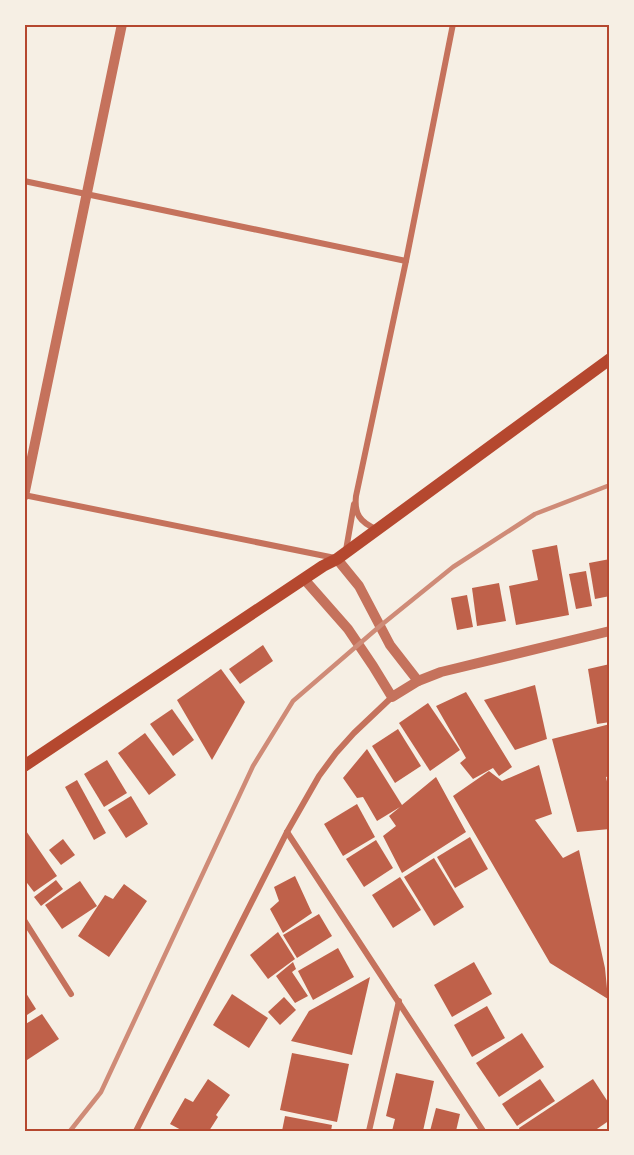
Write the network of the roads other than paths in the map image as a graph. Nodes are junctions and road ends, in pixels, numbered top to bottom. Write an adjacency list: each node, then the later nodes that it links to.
1 (122, 24): 4 (street)
2 (453, 24): 5 (street)
3 (24, 181): 4 (street)
4 (87, 195): 5 (street); 7 (street)
5 (406, 261): 8 (street)
6 (610, 359): 9 (main road)
7 (24, 495): 10 (street)
8 (355, 500): 9 (street); 10 (street)
9 (377, 529): 10 (main road)
10 (341, 555): 11 (main road); 13 (street)
11 (304, 579): 14 (street); 15 (main road)
12 (610, 631): 13 (street)
13 (418, 681): 14 (street)
14 (392, 697): 16 (street)
15 (24, 766)
16 (287, 832): 19 (street); 20 (street)
17 (24, 920): 18 (street)
18 (71, 994)
19 (399, 1001): 21 (street); 22 (street)
20 (136, 1131)
21 (369, 1131)
22 (483, 1131)

